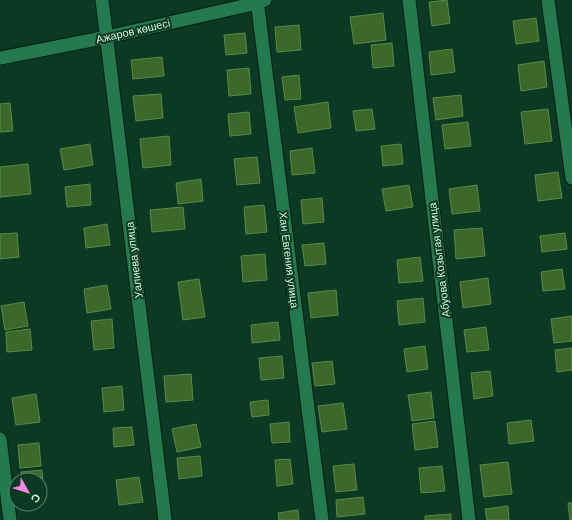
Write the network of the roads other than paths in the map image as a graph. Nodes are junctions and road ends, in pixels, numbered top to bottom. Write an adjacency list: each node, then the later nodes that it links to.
1 (102, 0): 5 (street, Уалиева улица)
2 (408, 0): 12 (street, Абуова Козытая улица)
3 (548, 0): 7 (street)
4 (259, 1): 5 (street, Ажаров көшесі); 11 (street, Хан Евгения улица)
5 (107, 38): 6 (street, Ажаров көшесі); 10 (street, Уалиева улица)
6 (0, 58)
7 (572, 178)
8 (0, 439): 9 (street)
9 (10, 520)
10 (165, 520)
11 (322, 520)
12 (469, 520)

